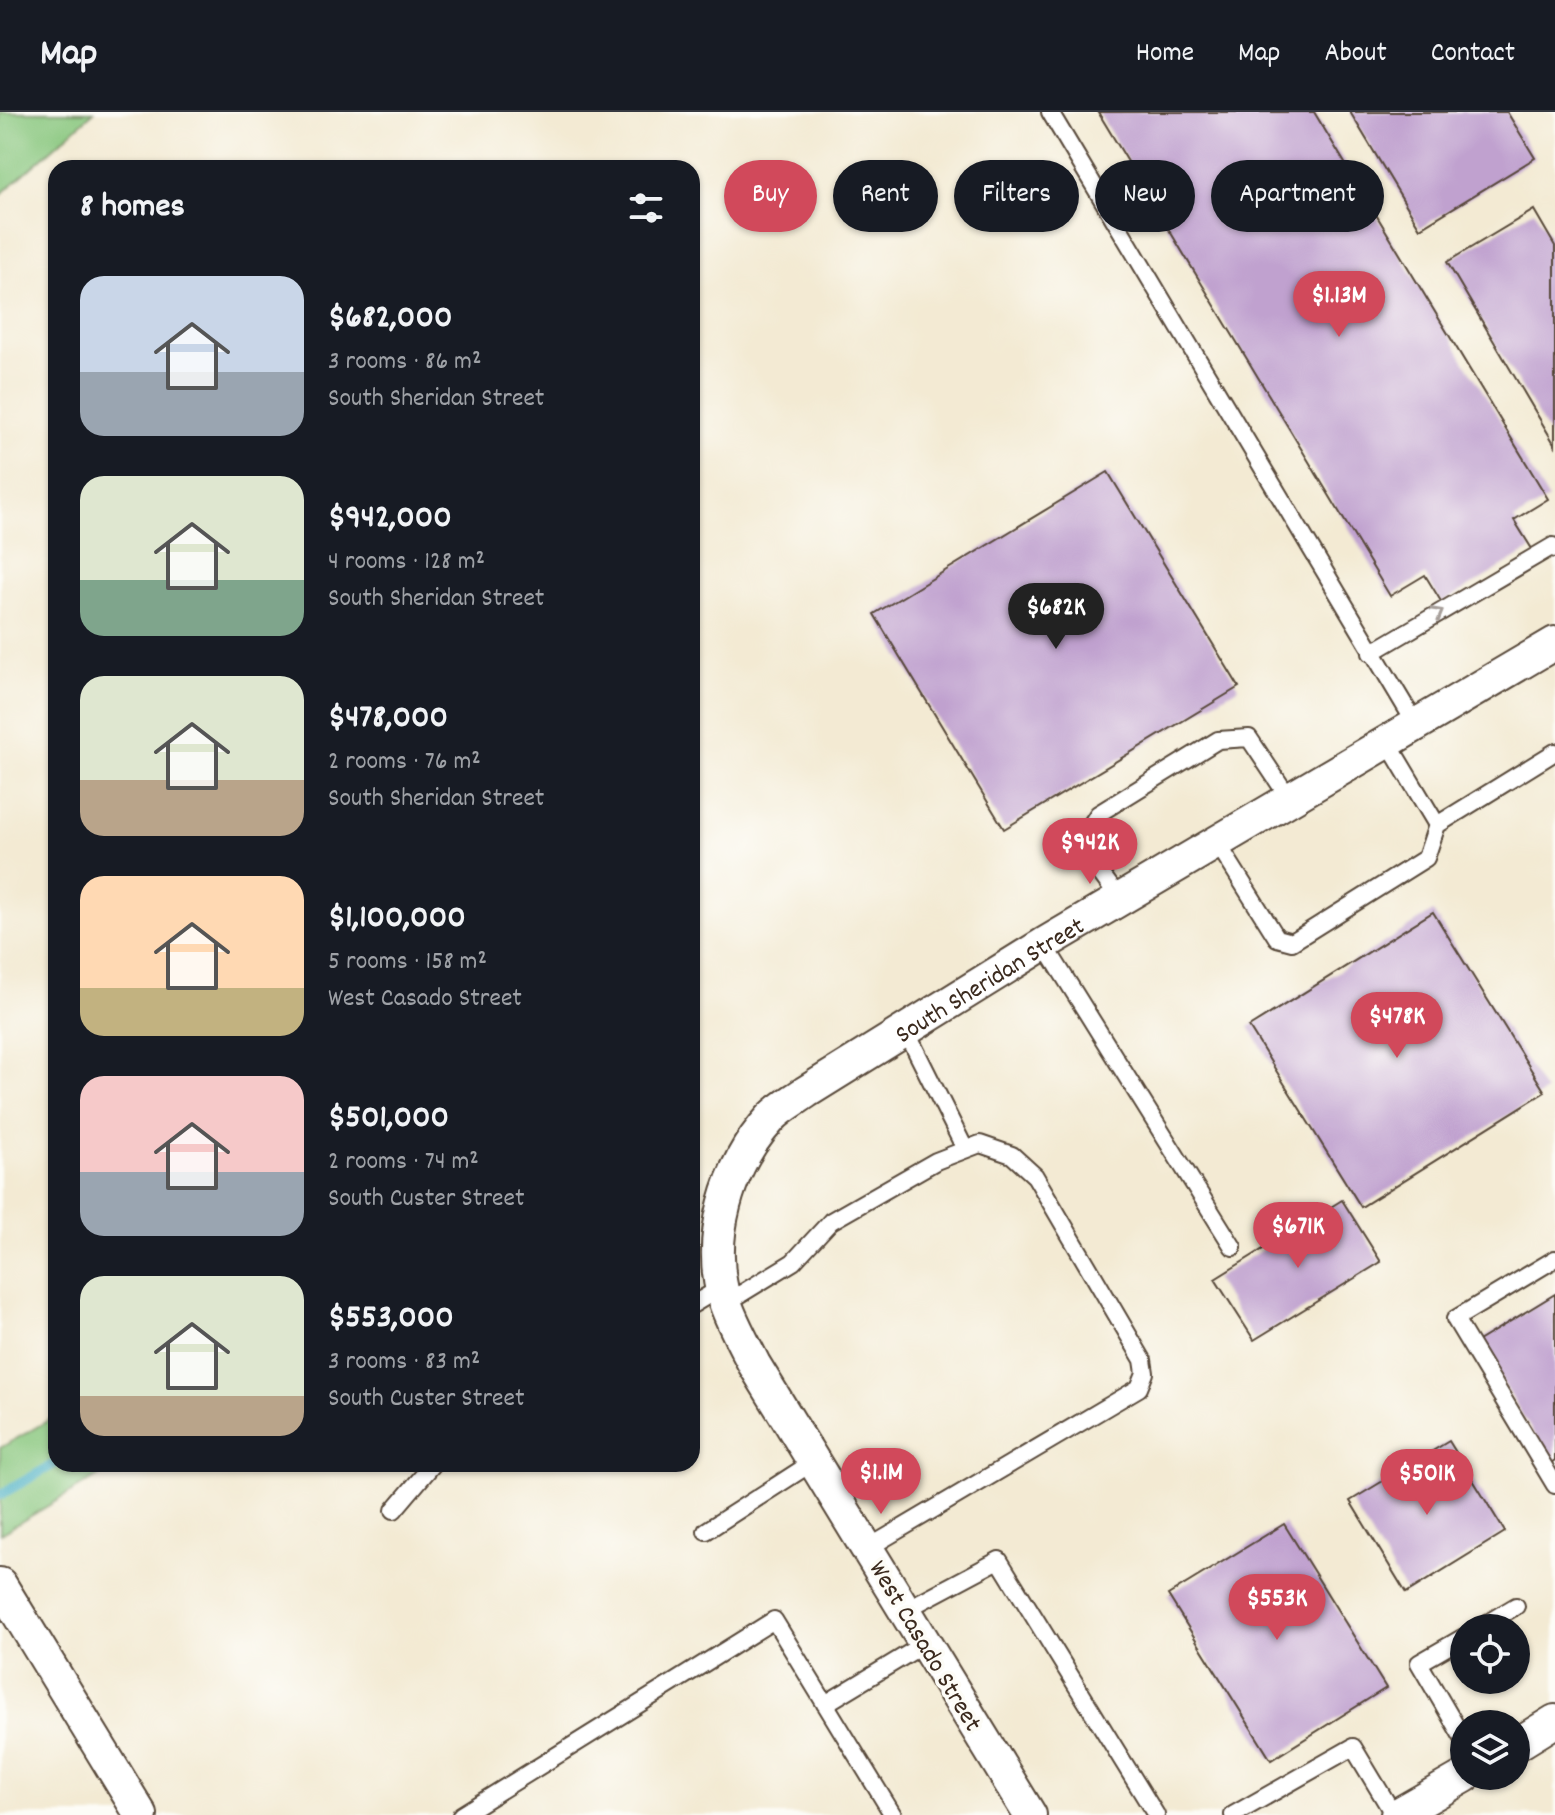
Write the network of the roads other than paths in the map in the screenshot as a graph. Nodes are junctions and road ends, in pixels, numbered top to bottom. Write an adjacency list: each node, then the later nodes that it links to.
1 (1050, 112): 4 (lane)
2 (1554, 547): 4 (lane, one-way to 2)
3 (1555, 643): 5 (street, South Sheridan Street)
4 (1371, 653): 5 (lane)
5 (1417, 726): 6 (street, South Sheridan Street)
6 (1388, 743): 8 (street, South Sheridan Street); 9 (lane)
7 (1555, 752): 9 (lane)
8 (1291, 801): 10 (street, South Sheridan Street); 11 (lane)
9 (1437, 825): 10 (lane)
10 (1218, 844): 11 (street, South Sheridan Street)
11 (1121, 901): 12 (street, South Sheridan Street)
12 (1044, 944): 13 (street, South Sheridan Street); 16 (lane)
13 (906, 1031): 14 (lane); 15 (street, South Sheridan Street)
14 (965, 1149): 18 (lane); 25 (lane)
15 (720, 1215): 18 (street, West Casado Street)
16 (1233, 1247)
17 (1555, 1259): 22 (lane)
18 (724, 1295): 19 (lane); 20 (street, West Casado Street)
19 (700, 1302)
20 (813, 1462): 24 (lane); 25 (street, West Casado Street)
21 (426, 1472): 23 (lane)
22 (1555, 1485)
23 (394, 1510)
24 (706, 1531)
25 (868, 1548): 28 (street, West Casado Street)
26 (0, 1584): 37 (street)
27 (1516, 1606): 29 (lane)
28 (905, 1610): 30 (street, West Casado Street); 41 (lane)
29 (1503, 1614)
30 (926, 1643): 32 (lane); 40 (street, West Casado Street)
31 (1450, 1645): 33 (lane)
32 (825, 1704): 38 (lane); 39 (lane)
33 (1450, 1716)
34 (1555, 1721): 35 (street)
35 (1530, 1736)
36 (1450, 1784): 43 (street)
37 (141, 1815)
38 (461, 1815)
39 (893, 1815)
40 (1030, 1815)
41 (1156, 1815)
42 (1233, 1815): 43 (lane)
43 (1395, 1815)

